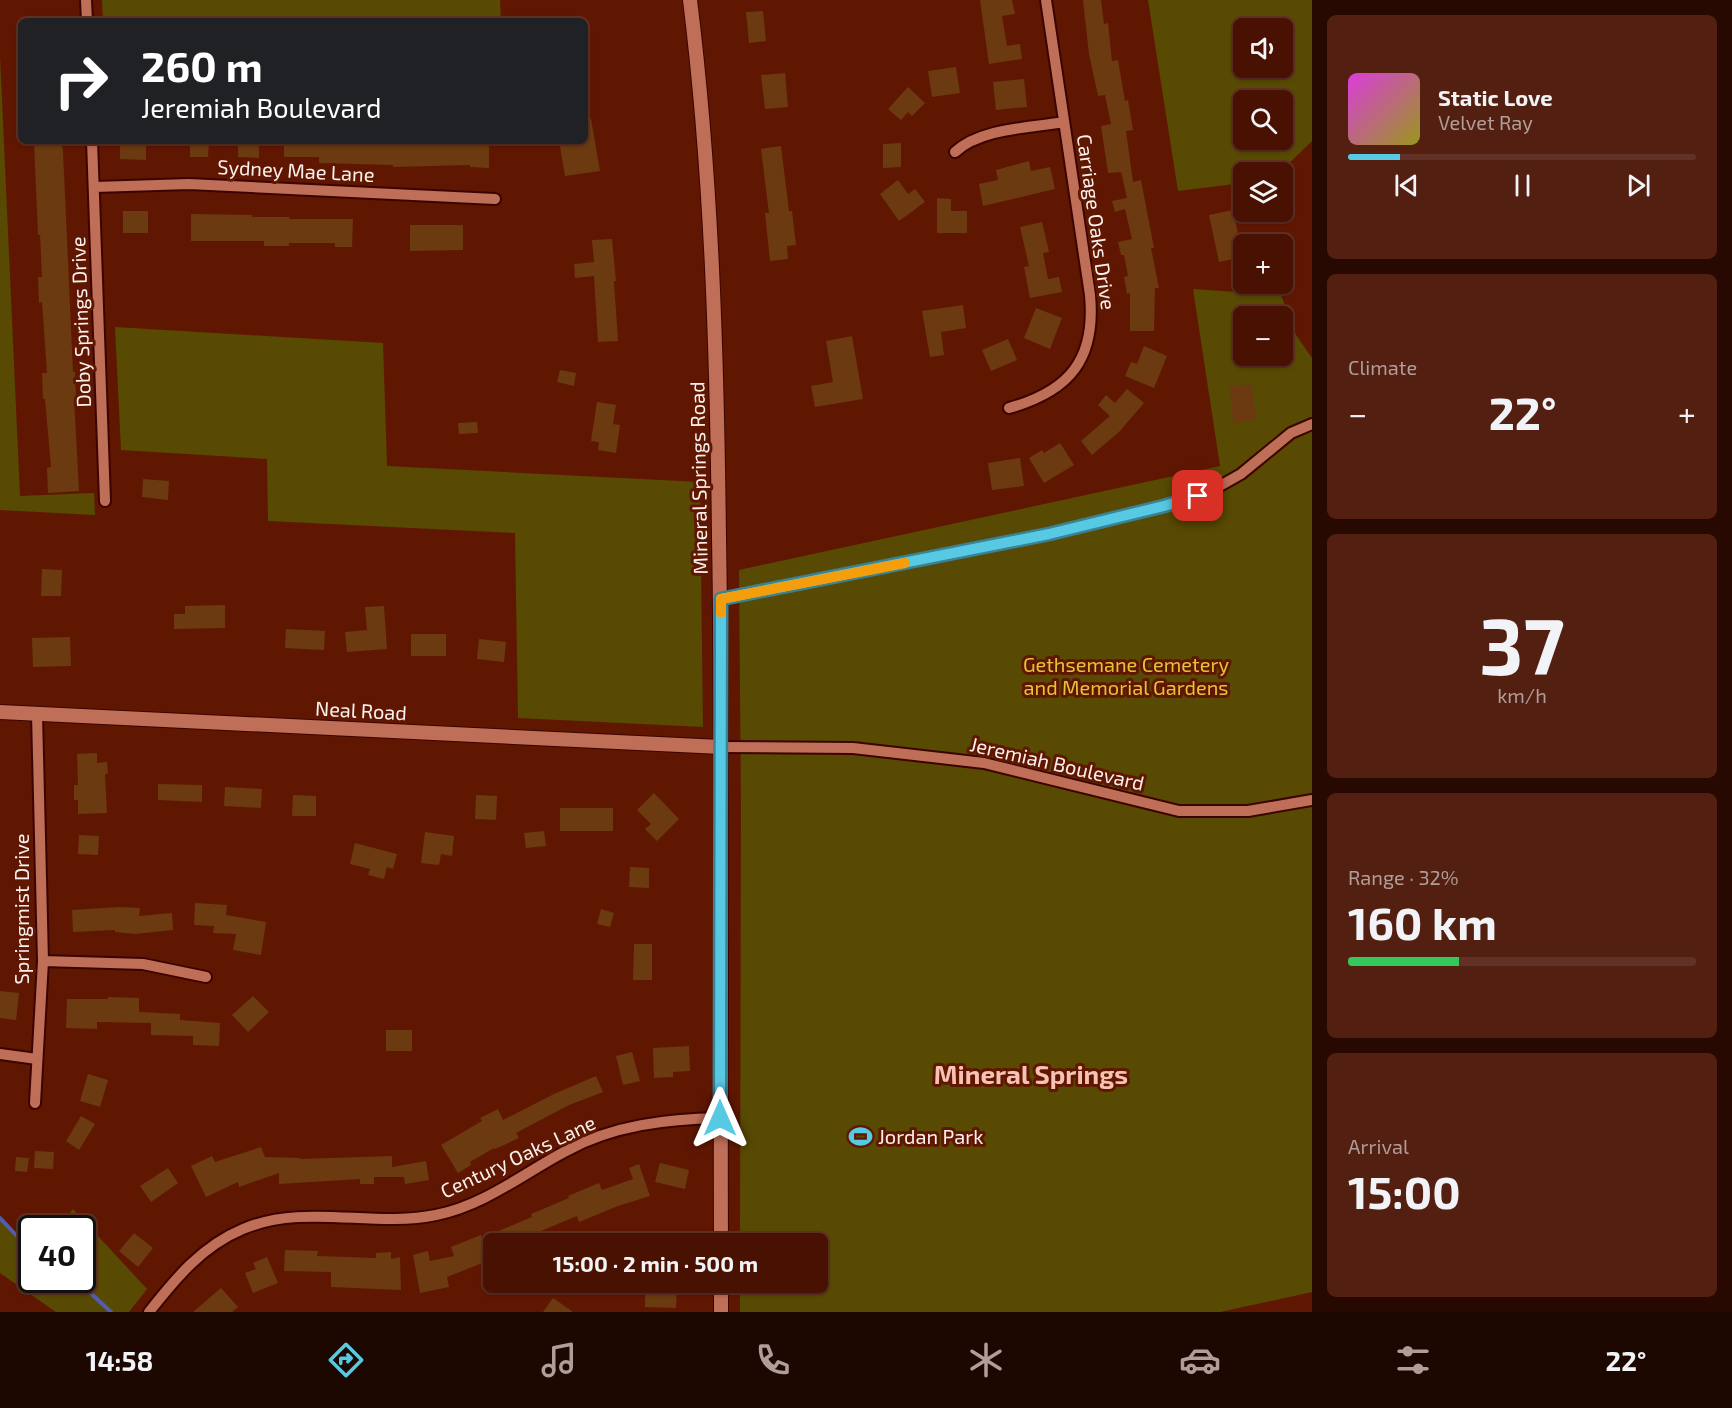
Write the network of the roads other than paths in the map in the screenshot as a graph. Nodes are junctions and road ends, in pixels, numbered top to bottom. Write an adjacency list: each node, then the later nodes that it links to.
1 (86, 0): 4 (street)
2 (690, 0): 13 (street, Mineral Springs Road)
3 (1046, 0): 5 (street, Carriage Oaks Drive)
4 (87, 18)
5 (1064, 122): 7 (street); 10 (street, Carriage Oaks Drive)
6 (92, 144): 8 (street, Doby Springs Drive)
7 (955, 152)
8 (94, 187): 9 (street, Sydney Mae Lane); 12 (street, Doby Springs Drive)
9 (495, 199)
10 (1009, 408)
11 (1312, 424): 13 (street)
12 (105, 501)
13 (721, 599): 16 (street, Mineral Springs Road)
14 (0, 712): 15 (street, Neal Road)
15 (37, 714): 16 (street, Neal Road); 18 (street, Springmist Drive)
16 (721, 747): 17 (street, Jeremiah Boulevard); 23 (street, Mineral Springs Road)
17 (1312, 800)
18 (43, 962): 19 (street); 21 (street, Springmist Drive)
19 (206, 977)
20 (0, 1054): 21 (street)
21 (37, 1059): 22 (street, Springmist Drive)
22 (35, 1103)
23 (720, 1118): 24 (street, Mineral Springs Road); 26 (street, Century Oaks Lane)
24 (721, 1233)
25 (721, 1293): 27 (street)
26 (149, 1312)
27 (721, 1312)

